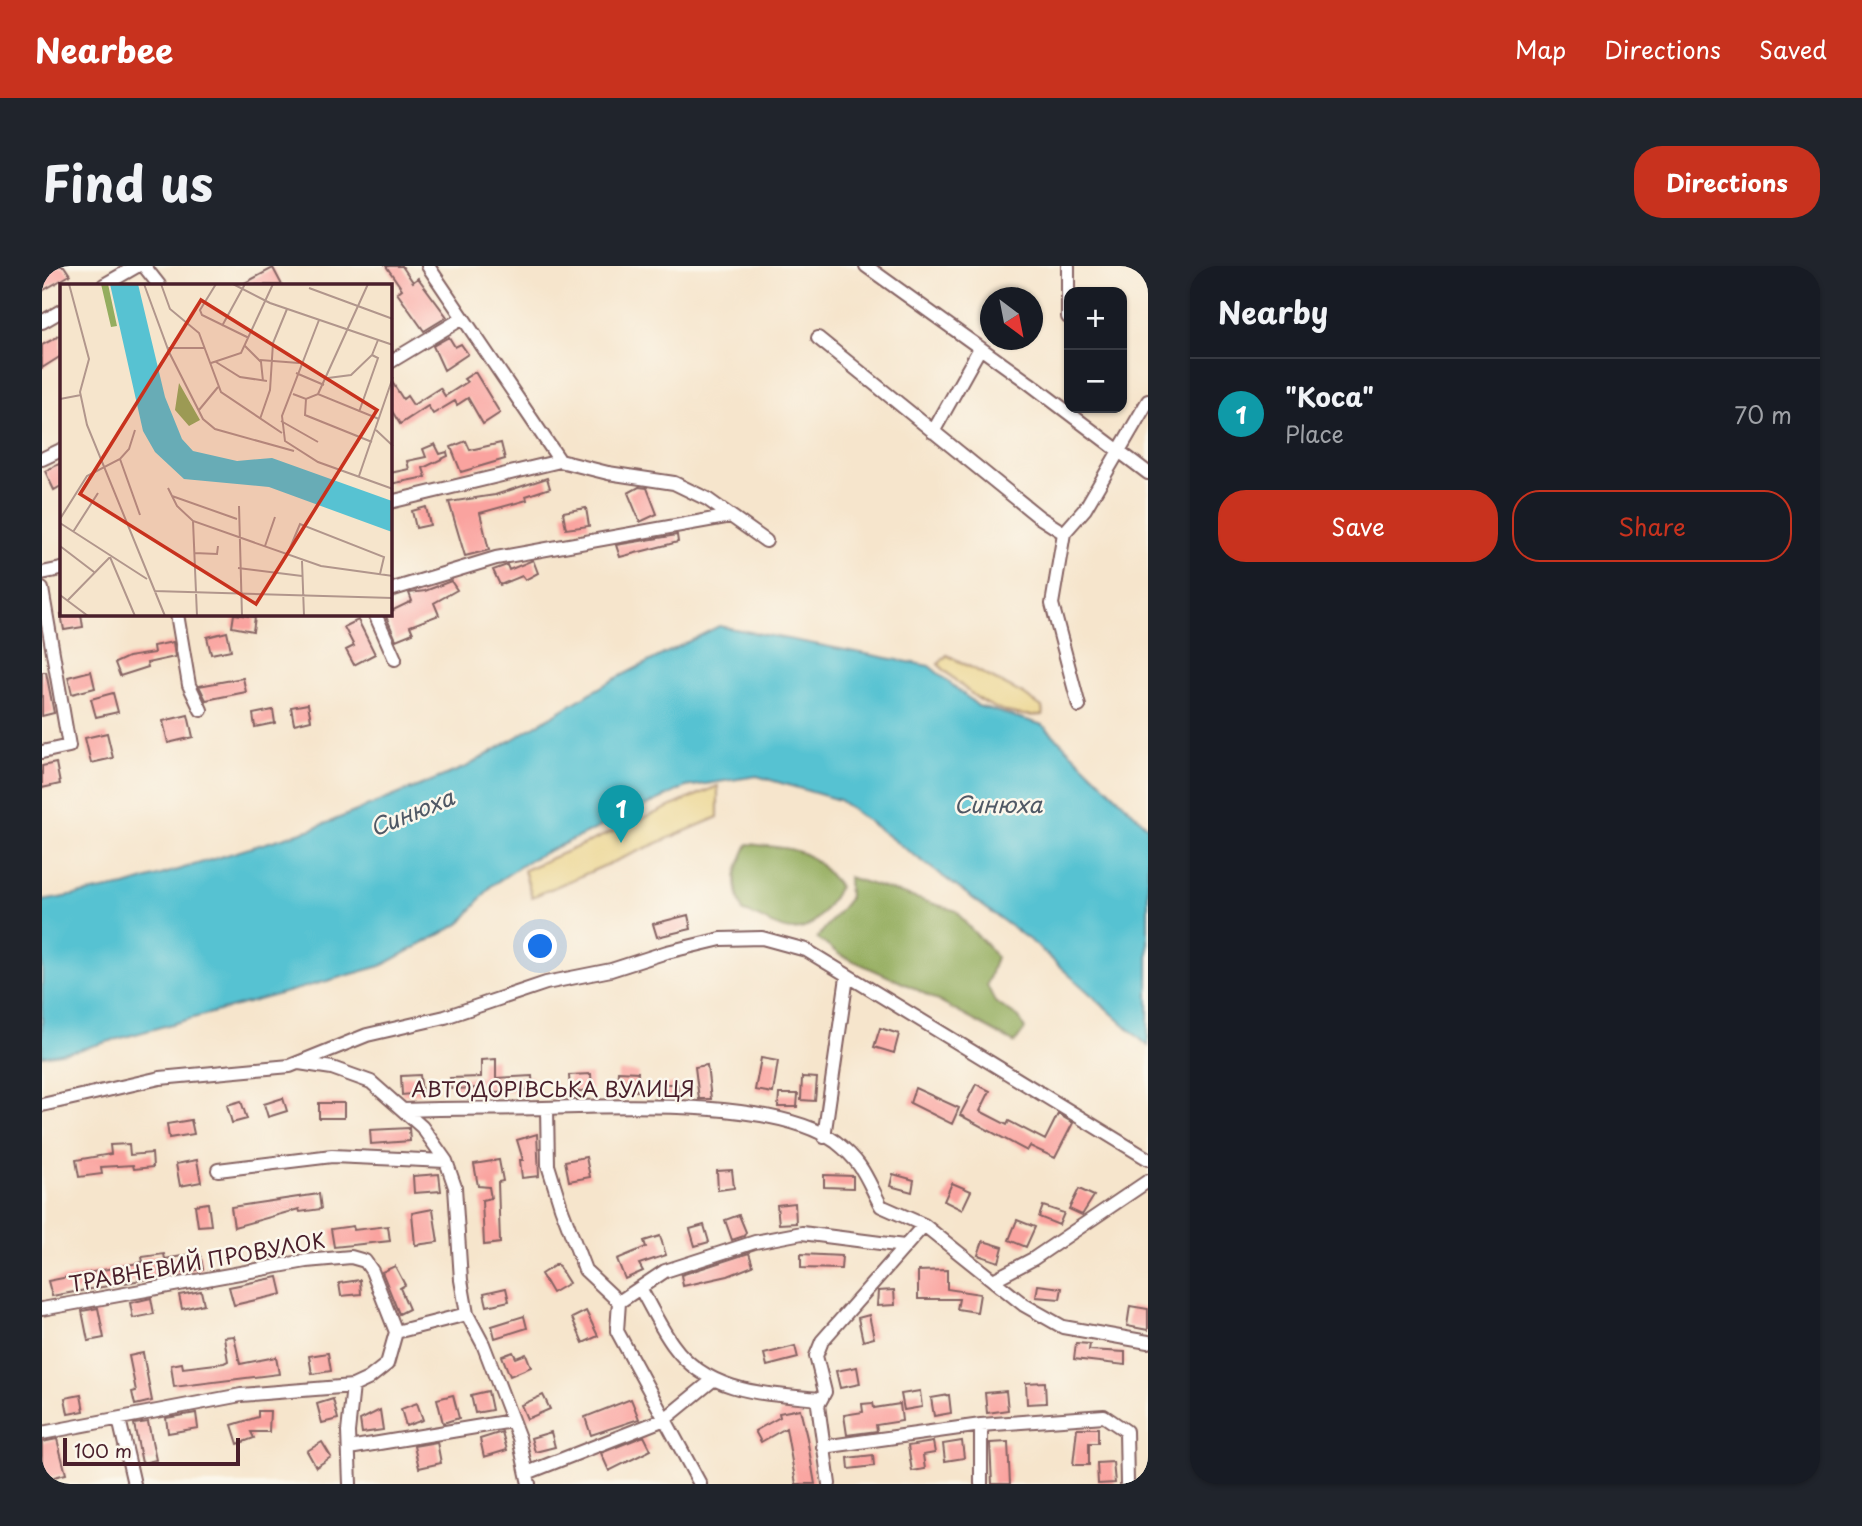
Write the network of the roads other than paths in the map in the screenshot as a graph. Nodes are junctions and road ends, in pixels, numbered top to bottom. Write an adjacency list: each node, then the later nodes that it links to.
1 (137, 266): 6 (street)
2 (144, 266): 7 (street)
3 (428, 266): 10 (street)
4 (866, 266): 13 (street)
5 (1069, 266): 8 (street)
6 (106, 284)
7 (158, 284)
8 (1069, 287)
9 (60, 312): 11 (street)
10 (463, 318): 15 (street); 21 (street)
11 (42, 322)
12 (818, 338): 17 (street)
13 (980, 348): 17 (street)
14 (983, 350): 19 (street)
15 (392, 361)
16 (1148, 401): 19 (street)
17 (933, 432): 25 (street)
18 (60, 450): 20 (street)
19 (1119, 452): 22 (street); 25 (street)
20 (42, 459)
21 (560, 461): 23 (street); 24 (street)
22 (1148, 473)
23 (392, 502)
24 (731, 516): 26 (street); 30 (street)
25 (1064, 533): 34 (street)
26 (766, 541)
27 (60, 569): 28 (street)
28 (42, 573)
29 (42, 589): 36 (street)
30 (392, 589)
31 (177, 616): 35 (street)
32 (376, 616): 33 (street)
33 (395, 659)
34 (1079, 706)
35 (201, 710)
36 (42, 752)
37 (848, 977): 38 (street); 42 (street); 43 (street)
38 (299, 1063): 39 (street, АВТОДОРІВСЬКА ВУЛИЦЯ); 41 (street, АВТОДОРІВСЬКА ВУЛИЦЯ)
39 (42, 1105)
40 (547, 1108): 41 (street, АВТОДОРІВСЬКА ВУЛИЦЯ); 42 (street, АВТОДОРІВСЬКА ВУЛИЦЯ); 51 (street)
41 (404, 1110): 44 (street)
42 (824, 1136): 47 (street, АВТОДОРІВСЬКА ВУЛИЦЯ)
43 (1148, 1159)
44 (446, 1161): 45 (street); 53 (street)
45 (218, 1170)
46 (1148, 1181): 49 (street)
47 (924, 1225): 48 (street); 49 (street, АВТОДОРІВСЬКА ВУЛИЦЯ)
48 (904, 1247): 50 (street); 58 (street)
49 (995, 1279): 55 (street, АВТОДОРІВСЬКА ВУЛИЦЯ)
50 (640, 1288): 51 (street); 56 (street)
51 (619, 1302): 60 (street)
52 (42, 1309): 54 (street, ТРАВНЕВИЙ ПРОВУЛОК)
53 (467, 1314): 54 (street); 61 (street)
54 (396, 1332): 57 (street)
55 (1148, 1342)
56 (714, 1380): 58 (street); 60 (street)
57 (353, 1386): 59 (street); 65 (street)
58 (821, 1399): 64 (street)
59 (119, 1419): 63 (street); 67 (street)
60 (665, 1419): 66 (street); 69 (street)
61 (512, 1421): 65 (street); 66 (street)
62 (981, 1425): 64 (street); 71 (street); 72 (street)
63 (42, 1433)
64 (823, 1447): 70 (street)
65 (349, 1448): 68 (street)
66 (528, 1478)
67 (134, 1484)
68 (351, 1484)
69 (701, 1484)
70 (829, 1484)
71 (981, 1484)
72 (1127, 1484)

